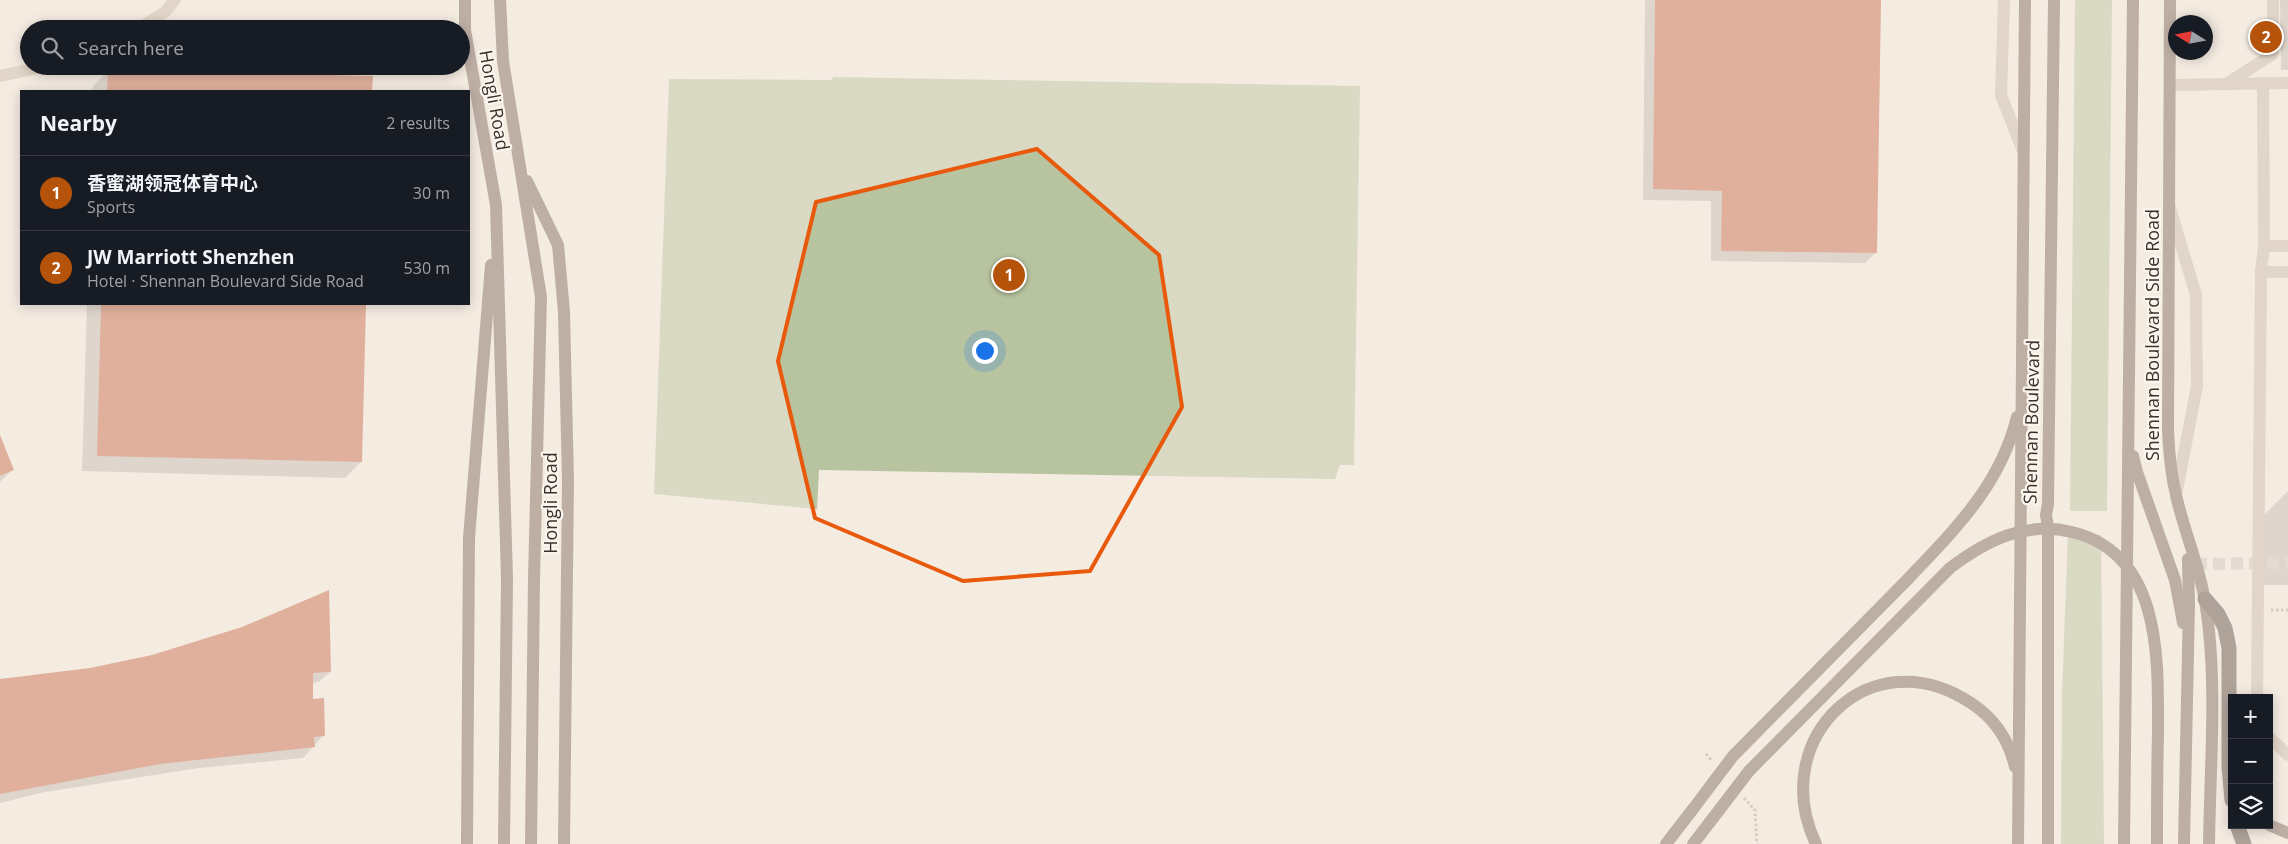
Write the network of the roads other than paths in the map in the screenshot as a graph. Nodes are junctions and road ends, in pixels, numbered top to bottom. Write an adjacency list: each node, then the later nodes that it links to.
1 (175, 0): 10 (street)
2 (465, 0): 11 (main road, Hongli Road)
3 (500, 0): 20 (main road, Hongli Road)
4 (2004, 0): 19 (street)
5 (2025, 0): 19 (main road)
6 (2054, 0): 49 (main road, Shennan Boulevard)
7 (2133, 0): 28 (main road)
8 (2170, 0): 18 (main road, Shennan Boulevard Side Road)
9 (2273, 0): 17 (street)
10 (152, 20)
11 (465, 20)
12 (470, 58): 22 (main road, Hongli Road)
13 (20, 72): 14 (street)
14 (0, 76)
15 (2264, 83): 16 (street); 17 (street); 23 (street)
16 (2288, 83)
17 (2226, 84): 18 (street)
18 (2170, 85): 21 (main road, Shennan Boulevard Side Road)
19 (2023, 151): 27 (main road)
20 (521, 170): 43 (main road, Hongli Road); 44 (main road, Hongli Road)
21 (2169, 204): 29 (main road, Shennan Boulevard Side Road); 29 (street)
22 (496, 205): 41 (main road, Hongli Road); 42 (main road, Hongli Road)
23 (2264, 246): 24 (street); 25 (street)
24 (2288, 246)
25 (2261, 272): 26 (street); 33 (street)
26 (2288, 272)
27 (2022, 372): 37 (main road); 45 (main road, bridge)
28 (2128, 417): 32 (main road); 50 (main road)
29 (2176, 495): 30 (main road, Shennan Boulevard Side Road)
30 (2186, 533): 31 (main road, Shennan Boulevard Side Road); 32 (main road)
31 (2205, 599): 34 (highway); 53 (main road, Shennan Boulevard Side Road)
32 (2187, 668): 52 (main road)
33 (2257, 694)
34 (2230, 739)
35 (2271, 739): 36 (street)
36 (2288, 755)
37 (2018, 783): 47 (main road); 48 (main road)
38 (2273, 827): 40 (main road)
39 (2238, 829): 54 (highway)
40 (2288, 833)
41 (466, 844)
42 (504, 844)
43 (531, 844)
44 (564, 844)
45 (1666, 844)
46 (1694, 844): 51 (main road, bridge)
47 (1816, 844)
48 (2018, 844)
49 (2048, 844)
50 (2124, 844)
51 (2157, 844)
52 (2184, 844)
53 (2209, 844)
54 (2244, 844)

